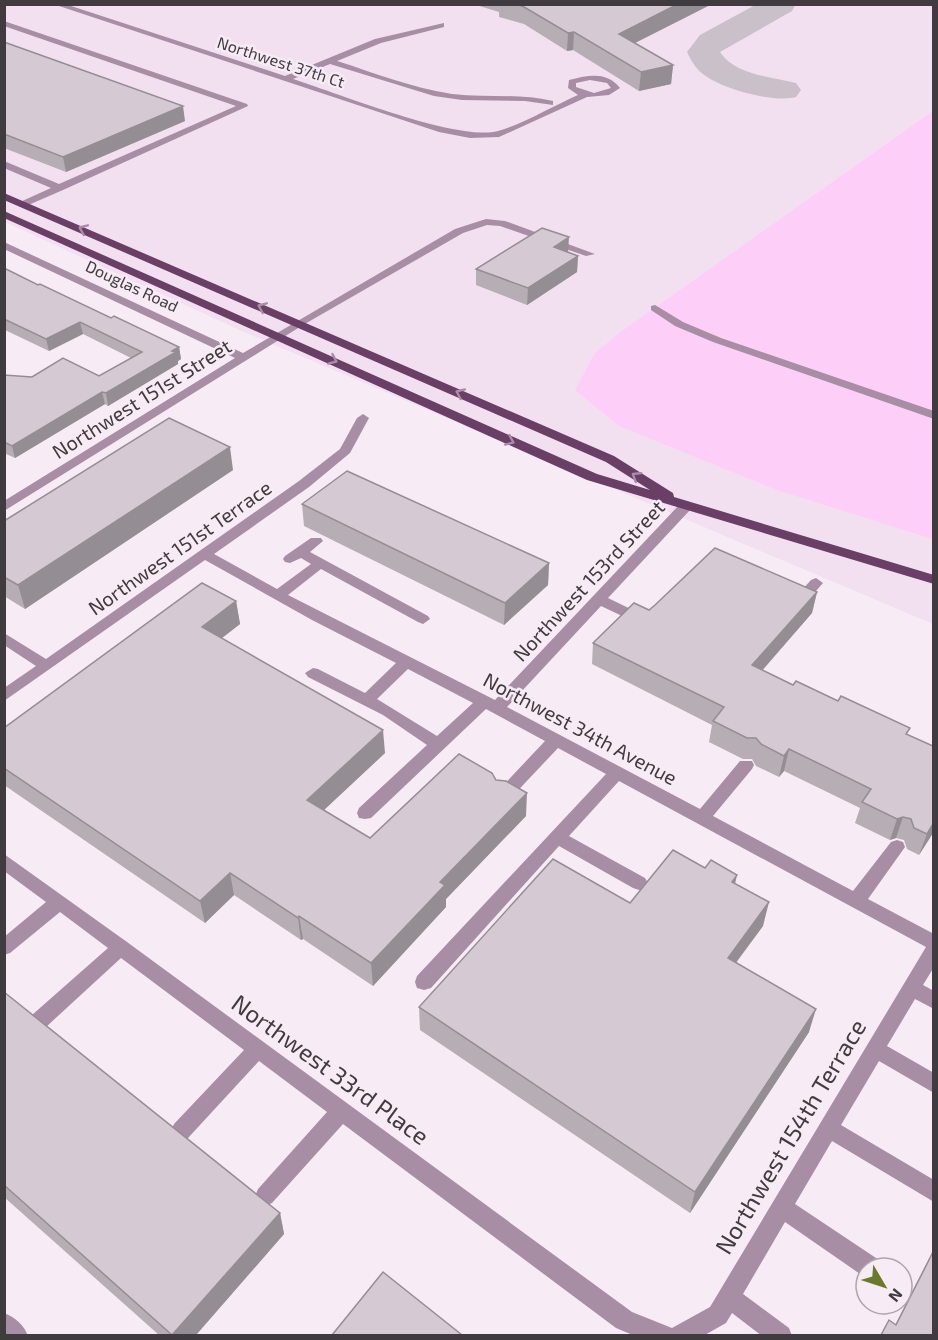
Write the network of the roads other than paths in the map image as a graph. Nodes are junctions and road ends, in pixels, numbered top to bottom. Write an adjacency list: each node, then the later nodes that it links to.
1 (56, 4): 5 (street, Northwest 37th Ct)
2 (4, 23): 10 (street)
3 (441, 25): 4 (street)
4 (330, 61): 5 (street); 8 (street)
5 (285, 79): 8 (street, Northwest 37th Ct)
6 (575, 91): 7 (street); 7 (street); 8 (street)
7 (587, 94): 8 (street)
8 (548, 107)
9 (4, 164): 10 (street)
10 (60, 188): 12 (street)
11 (4, 195): 12 (main road)
12 (23, 204): 17 (main road, one-way to 12)
13 (4, 214): 18 (main road)
14 (4, 245): 19 (street, Douglas Road)
15 (590, 254): 17 (street, Northwest 151st Street)
16 (655, 308): 20 (street)
17 (299, 323): 18 (street, Northwest 151st Street); 23 (main road, one-way to 17)
18 (279, 336): 19 (street, Northwest 151st Street); 23 (main road, one-way to 23)
19 (244, 358): 22 (street, Northwest 151st Street)
20 (933, 415)
21 (363, 418): 25 (street, Northwest 151st Terrace)
22 (4, 507)
23 (685, 507): 27 (main road); 31 (street, Northwest 153rd Street)
24 (316, 541): 26 (street)
25 (206, 555): 30 (street, Northwest 34th Avenue); 36 (street, Northwest 151st Terrace)
26 (321, 563): 30 (street); 33 (street)
27 (933, 580)
28 (816, 583): 29 (street)
29 (784, 588)
30 (278, 595): 35 (street, Northwest 34th Avenue)
31 (599, 599): 32 (street); 40 (street, Northwest 153rd Street)
32 (654, 613)
33 (423, 619)
34 (4, 638): 36 (street)
35 (407, 662): 39 (street); 40 (street, Northwest 34th Avenue)
36 (47, 666): 38 (street, Northwest 151st Terrace)
37 (313, 673): 39 (street)
38 (4, 696)
39 (367, 700): 42 (street)
40 (491, 704): 41 (street, Northwest 34th Avenue); 42 (street, Northwest 153rd Street)
41 (556, 740): 44 (street, Northwest 34th Avenue); 45 (street)
42 (438, 744): 46 (street, Northwest 153rd Street)
43 (746, 765): 47 (street)
44 (617, 772): 47 (street, Northwest 34th Avenue); 48 (street)
45 (502, 797)
46 (365, 813)
47 (702, 818): 52 (street, Northwest 34th Avenue)
48 (557, 837): 51 (street); 58 (street)
49 (897, 848): 52 (street)
50 (4, 861): 53 (street, Northwest 33rd Place)
51 (639, 883)
52 (856, 901): 54 (street, Northwest 34th Avenue)
53 (59, 902): 55 (street); 56 (street, Northwest 33rd Place)
54 (933, 943)
55 (4, 948)
56 (121, 948): 61 (street); 62 (street, Northwest 33rd Place)
57 (933, 950): 59 (street, Northwest 154th Terrace)
58 (424, 982)
59 (911, 988): 60 (street); 63 (street, Northwest 154th Terrace)
60 (933, 1001)
61 (39, 1021)
62 (258, 1049): 65 (street, Northwest 33rd Place); 67 (street)
63 (875, 1049): 64 (street); 66 (street, Northwest 154th Terrace)
64 (933, 1084)
65 (341, 1111): 69 (street); 73 (street, Northwest 33rd Place)
66 (828, 1128): 68 (street); 70 (street, Northwest 154th Terrace)
67 (181, 1131)
68 (933, 1192)
69 (265, 1196)
70 (782, 1207): 71 (street); 72 (street, Northwest 154th Terrace)
71 (854, 1256)
72 (728, 1297): 76 (street, Northwest 154th Terrace); 77 (street)
73 (624, 1320): 76 (street, Northwest 154th Terrace)
74 (4, 1324): 75 (street)
75 (16, 1335)
76 (680, 1335)
77 (781, 1335)

